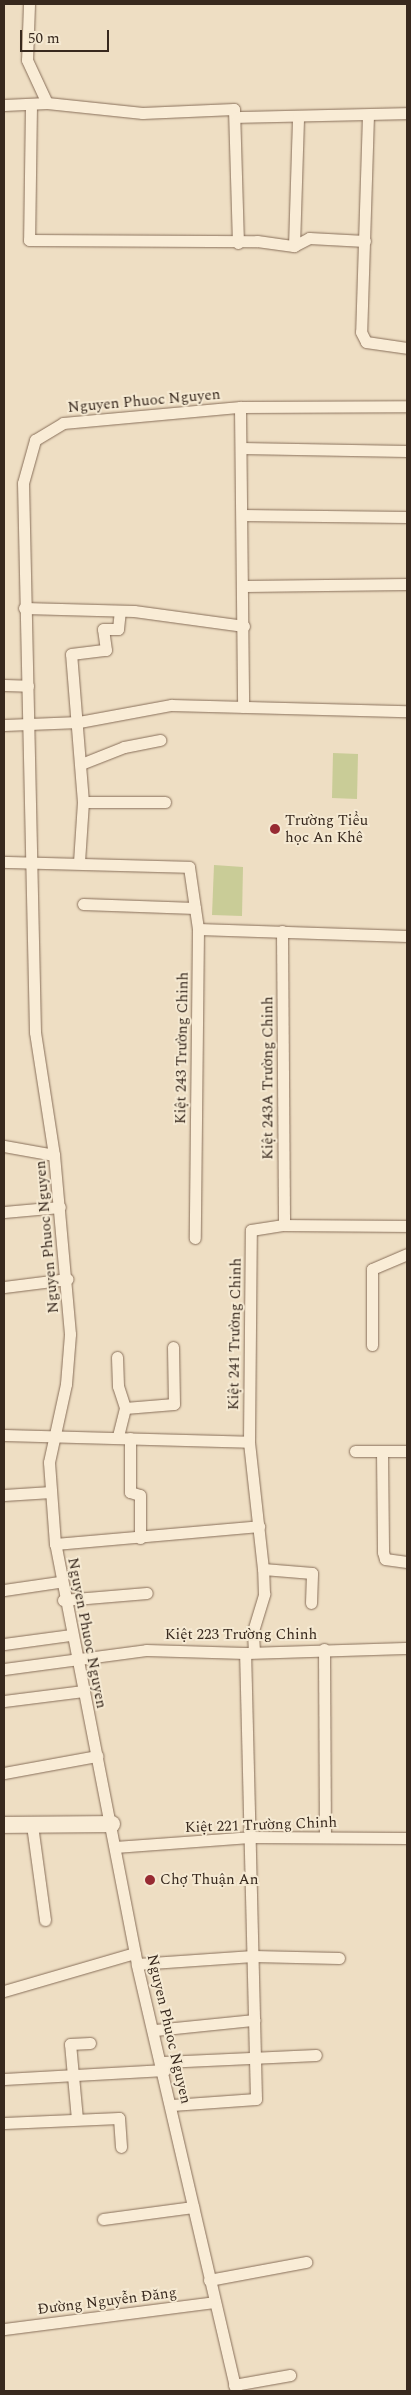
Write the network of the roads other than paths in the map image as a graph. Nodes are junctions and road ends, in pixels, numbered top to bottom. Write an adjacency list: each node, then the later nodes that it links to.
1 (29, 4): 2 (street)
2 (47, 103): 3 (street); 8 (street)
3 (31, 104): 4 (street); 10 (street)
4 (4, 105)
5 (407, 113): 6 (street)
6 (368, 115): 7 (street); 9 (street)
7 (298, 116): 8 (street); 11 (street)
8 (237, 118): 10 (street)
9 (365, 241): 11 (street); 12 (street)
10 (238, 243): 11 (street)
11 (294, 246)
12 (407, 348)
13 (407, 406): 14 (street, Nguyen Phuoc Nguyen)
14 (240, 407): 15 (street); 21 (street, Nguyen Phuoc Nguyen)
15 (241, 448): 16 (street); 17 (street)
16 (407, 451)
17 (242, 515): 18 (street); 20 (street)
18 (407, 518)
19 (407, 584): 20 (street)
20 (244, 586): 23 (street)
21 (24, 608): 22 (street); 25 (street, Nguyen Phuoc Nguyen)
22 (120, 610): 23 (street); 28 (street)
23 (244, 626): 26 (street)
24 (4, 685): 25 (street)
25 (28, 686): 29 (street, Nguyen Phuoc Nguyen)
26 (243, 707): 27 (street); 28 (street)
27 (407, 711)
28 (79, 722): 29 (street); 32 (street)
29 (30, 724): 30 (street); 35 (street, Nguyen Phuoc Nguyen)
30 (4, 725)
31 (160, 740): 32 (street)
32 (81, 764): 33 (street)
33 (83, 802): 34 (street); 37 (street)
34 (165, 802)
35 (34, 860): 36 (street); 37 (street); 44 (street, Nguyen Phuoc Nguyen)
36 (4, 862)
37 (79, 862): 39 (street, Kiệt 243 Trường Chinh)
38 (83, 904): 39 (street)
39 (195, 908): 40 (street, Kiệt 243 Trường Chinh)
40 (198, 928): 41 (street); 49 (street, Kiệt 243 Trường Chinh)
41 (282, 932): 42 (street); 47 (street, Kiệt 243A Trường Chinh)
42 (407, 936)
43 (4, 1146): 44 (street)
44 (54, 1155): 45 (street, Nguyen Phuoc Nguyen)
45 (60, 1208): 46 (street); 51 (street, Nguyen Phuoc Nguyen)
46 (4, 1212)
47 (284, 1225): 48 (street); 61 (street, Kiệt 241 Trường Chinh)
48 (407, 1226)
49 (195, 1238)
50 (407, 1254): 53 (street)
51 (67, 1279): 52 (street); 58 (street, Nguyen Phuoc Nguyen)
52 (4, 1287)
53 (372, 1345)
54 (173, 1347): 56 (street)
55 (117, 1357): 56 (street)
56 (125, 1408): 59 (street)
57 (4, 1435): 58 (street)
58 (55, 1436): 59 (street); 65 (street, Nguyen Phuoc Nguyen)
59 (118, 1438): 60 (street)
60 (130, 1438): 61 (street); 68 (street)
61 (249, 1442): 67 (street, Kiệt 241 Trường Chinh)
62 (355, 1451): 63 (street)
63 (382, 1451): 64 (street); 70 (street)
64 (407, 1451)
65 (51, 1492): 66 (street); 69 (street, Nguyen Phuoc Nguyen)
66 (4, 1496)
67 (259, 1526): 68 (street); 71 (street, Kiệt 241 Trường Chinh)
68 (140, 1538): 69 (street)
69 (55, 1544): 72 (street, Nguyen Phuoc Nguyen)
70 (407, 1562)
71 (263, 1569): 76 (street); 81 (street, Kiệt 241 Trường Chinh)
72 (59, 1582): 73 (street); 75 (street, Nguyen Phuoc Nguyen)
73 (4, 1590)
74 (147, 1593): 75 (street)
75 (63, 1600): 77 (street, Nguyen Phuoc Nguyen)
76 (311, 1603)
77 (71, 1635): 78 (street); 82 (street, Nguyen Phuoc Nguyen)
78 (4, 1644)
79 (407, 1648): 80 (street, Kiệt 223 Trường Chinh)
80 (324, 1650): 81 (street, Kiệt 223 Trường Chinh); 92 (street)
81 (249, 1653): 82 (street, Kiệt 223 Trường Chinh); 91 (street, Kiệt 241 Trường Chinh)
82 (76, 1656): 83 (street, Kiệt 223 Trường Chinh); 84 (street, Nguyen Phuoc Nguyen)
83 (4, 1668)
84 (83, 1691): 85 (street); 86 (street, Nguyen Phuoc Nguyen)
85 (4, 1701)
86 (97, 1756): 87 (street); 88 (street, Nguyen Phuoc Nguyen)
87 (4, 1773)
88 (112, 1824): 90 (street); 94 (street, Nguyen Phuoc Nguyen)
89 (4, 1825): 90 (street)
90 (32, 1825): 95 (street)
91 (250, 1837): 92 (street, Kiệt 221 Trường Chinh); 94 (street, Kiệt 221 Trường Chinh); 96 (street, Kiệt 241 Trường Chinh)
92 (325, 1837): 93 (street, Kiệt 221 Trường Chinh)
93 (407, 1838)
94 (115, 1847): 97 (street, Nguyen Phuoc Nguyen)
95 (45, 1920)
96 (254, 1956): 97 (street); 98 (street); 100 (street, Kiệt 241 Trường Chinh)
97 (136, 1958): 99 (street); 101 (street, Nguyen Phuoc Nguyen)
98 (339, 1958)
99 (4, 1991)
100 (254, 2020): 101 (street); 104 (street, Kiệt 241 Trường Chinh)
101 (156, 2030): 105 (street, Nguyen Phuoc Nguyen)
102 (90, 2043): 106 (street)
103 (316, 2055): 104 (street)
104 (255, 2057): 105 (street); 108 (street, Kiệt 241 Trường Chinh)
105 (164, 2066): 106 (street); 108 (street, Nguyen Phuoc Nguyen)
106 (73, 2075): 107 (street); 109 (street)
107 (4, 2079)
108 (172, 2105): 112 (street, Nguyen Phuoc Nguyen)
109 (77, 2119): 110 (street); 111 (street)
110 (4, 2123)
111 (121, 2147)
112 (193, 2206): 113 (street); 115 (street, Nguyen Phuoc Nguyen)
113 (103, 2219)
114 (306, 2262): 115 (street)
115 (209, 2280): 116 (street, Nguyen Phuoc Nguyen)
116 (214, 2302): 117 (street, Đường Nguyễn Đăng); 119 (street, Nguyen Phuoc Nguyen)
117 (4, 2329)
118 (290, 2375): 119 (street)
119 (235, 2388)

